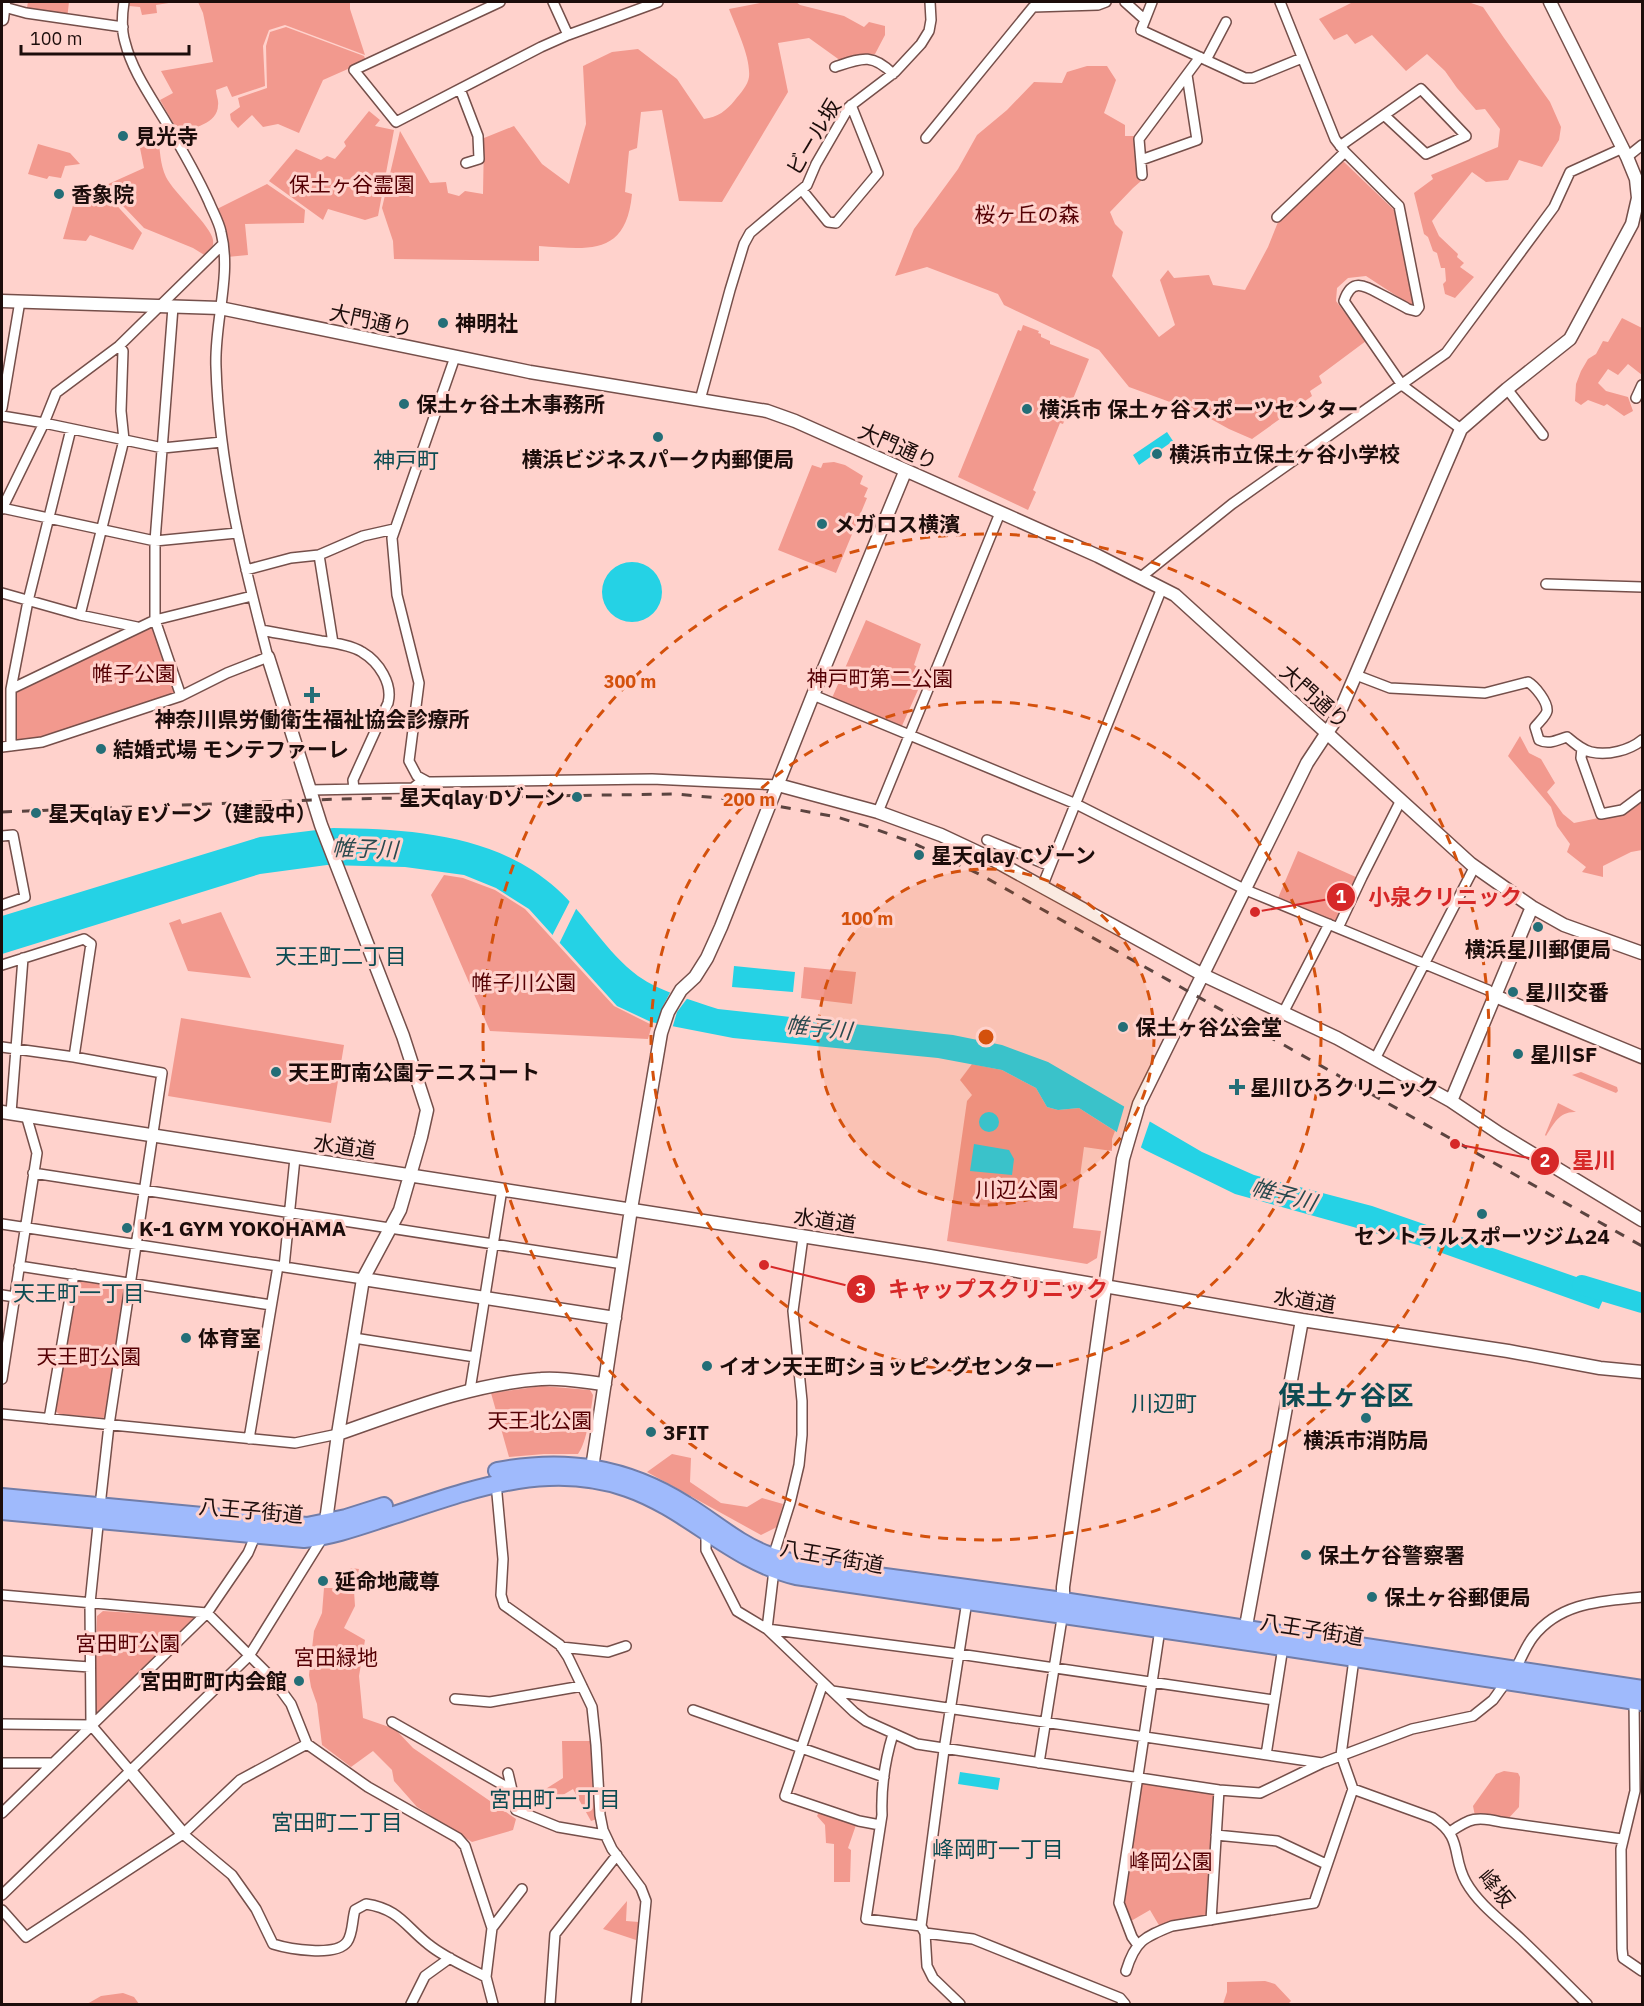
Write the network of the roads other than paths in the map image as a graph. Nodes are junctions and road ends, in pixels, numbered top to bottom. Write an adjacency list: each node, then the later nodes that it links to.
1 (123, 2): 14 (street)
2 (500, 2): 21 (street)
3 (553, 2): 15 (street)
4 (658, 2): 15 (street)
5 (930, 2): 19 (street, ビール坂)
6 (1106, 2): 24 (street)
7 (1125, 2): 12 (street)
8 (1152, 2): 12 (street)
9 (1280, 2): 16 (street)
10 (1550, 2): 27 (street)
11 (3, 9): 14 (street)
12 (1144, 18): 17 (street)
13 (1226, 22): 17 (street)
14 (123, 27): 33 (street)
15 (568, 35): 21 (street)
16 (1302, 58): 17 (street); 26 (street)
17 (1203, 59): 20 (street)
18 (836, 67): 19 (street)
19 (893, 74): 22 (street, ビール坂)
20 (1187, 75): 28 (street); 28 (street)
21 (460, 89): 29 (street)
22 (851, 105): 31 (street, ビール坂); 31 (street)
23 (1384, 115): 23 (street); 26 (street)
24 (926, 138)
25 (1642, 145): 27 (street)
26 (1342, 149): 32 (street); 41 (street)
27 (1625, 153): 41 (street); 43 (street)
28 (1141, 160): 30 (street)
29 (466, 163)
30 (1142, 175)
31 (802, 190): 45 (street, ビール坂)
32 (1277, 218)
33 (223, 244): 36 (street); 38 (street)
34 (2, 301): 35 (street, 大門通り)
35 (20, 302): 36 (street, 大門通り); 46 (street)
36 (160, 307): 37 (street, 大門通り); 39 (street)
37 (173, 307): 38 (street, 大門通り); 54 (street)
38 (220, 308): 40 (street, 大門通り); 53 (street)
39 (119, 346): 48 (street); 52 (street)
40 (455, 357): 45 (street, 大門通り); 60 (street)
41 (1402, 385): 50 (street); 65 (street)
42 (1642, 385): 44 (street)
43 (1507, 389): 50 (street); 51 (street)
44 (1636, 398)
45 (700, 400): 55 (street, 大門通り)
46 (2, 408)
47 (2, 416): 48 (street)
48 (44, 423): 49 (street); 56 (street)
49 (71, 429): 52 (street); 58 (street)
50 (1461, 429): 78 (street)
51 (1544, 435)
52 (124, 440): 54 (street); 59 (street)
53 (222, 442): 54 (street); 61 (street)
54 (163, 448): 62 (street)
55 (905, 472): 57 (street, 大門通り); 80 (street)
56 (2, 508): 58 (street)
57 (1000, 513): 65 (street, 大門通り); 83 (street)
58 (50, 518): 59 (street); 71 (street)
59 (101, 529): 62 (street); 72 (street)
60 (394, 529): 63 (street); 87 (street)
61 (237, 533): 62 (street); 64 (street)
62 (155, 541): 73 (street)
63 (319, 555): 64 (street); 76 (street)
64 (246, 570): 70 (street)
65 (1141, 576): 68 (street, 大門通り)
66 (1546, 584): 67 (street)
67 (1642, 587)
68 (1162, 588): 82 (street, 大門通り); 93 (street)
69 (2, 593): 71 (street)
70 (252, 596): 73 (street); 75 (street)
71 (28, 601): 72 (street); 79 (street)
72 (80, 615): 74 (street)
73 (155, 620): 74 (street); 81 (street)
74 (137, 627): 79 (street)
75 (261, 630): 76 (street); 77 (street)
76 (333, 643): 89 (street)
77 (268, 657): 81 (street); 90 (street)
78 (1356, 675): 82 (street); 86 (street)
79 (10, 689): 85 (street)
80 (813, 695): 83 (street); 88 (street)
81 (181, 696): 85 (street)
82 (1327, 732): 92 (street, 大門通り); 100 (street)
83 (909, 736): 93 (street); 94 (street)
84 (1642, 740): 86 (street)
85 (6, 746)
86 (1582, 748): 91 (street)
87 (423, 780): 88 (street); 89 (street)
88 (778, 785): 94 (street); 125 (street)
89 (354, 789): 90 (street)
90 (310, 790): 122 (street)
91 (1642, 795)
92 (1401, 800): 98 (street, 大門通り); 103 (street)
93 (1076, 804): 97 (street); 100 (street)
94 (878, 812): 99 (street)
95 (2, 836): 101 (street)
96 (987, 840): 97 (street)
97 (1050, 866): 99 (street)
98 (1475, 866): 102 (street, 大門通り); 106 (street)
99 (1042, 887): 108 (street)
100 (1246, 890): 103 (street); 108 (street)
101 (2, 905)
102 (1532, 908): 104 (street, 大門通り); 109 (street)
103 (1334, 926): 106 (street); 110 (street)
104 (1642, 953)
105 (23, 958): 107 (street); 112 (street); 113 (street)
106 (1423, 964): 109 (street); 115 (street)
107 (2, 965)
108 (1203, 975): 110 (street); 140 (street)
109 (1495, 996): 114 (street); 116 (street)
110 (1283, 1013): 115 (street)
111 (2, 1047): 112 (street)
112 (15, 1048): 113 (street); 117 (street)
113 (74, 1057): 119 (street)
114 (1642, 1057)
115 (1375, 1059): 116 (street)
116 (1451, 1101): 127 (street)
117 (6, 1113): 118 (street, 水道道)
118 (26, 1115): 119 (street, 水道道); 121 (street)
119 (152, 1135): 120 (street, 水道道); 123 (street)
120 (295, 1158): 122 (street, 水道道); 126 (street)
121 (33, 1173): 123 (street); 129 (street)
122 (410, 1175): 124 (street, 水道道); 130 (street)
123 (144, 1190): 126 (street); 132 (street)
124 (502, 1190): 125 (street, 水道道); 133 (street)
125 (630, 1209): 131 (street, 水道道); 134 (street)
126 (291, 1212): 130 (street); 136 (street)
127 (1642, 1221)
128 (2, 1224): 129 (street)
129 (26, 1227): 132 (street); 135 (street)
130 (391, 1227): 133 (street); 138 (street)
131 (803, 1237): 140 (street, 水道道); 167 (street)
132 (136, 1244): 136 (street); 139 (street)
133 (493, 1244): 134 (street); 143 (street)
134 (623, 1264): 145 (street)
135 (19, 1266): 137 (street); 142 (street)
136 (281, 1266): 138 (street); 144 (street)
137 (74, 1274): 139 (street); 155 (street)
138 (363, 1279): 143 (street); 147 (street)
139 (130, 1283): 144 (street); 156 (street)
140 (1106, 1286): 146 (street, 水道道); 172 (street)
141 (2, 1295): 142 (street)
142 (15, 1297): 149 (street)
143 (484, 1298): 145 (street); 148 (street)
144 (271, 1305): 158 (street)
145 (615, 1318): 152 (street)
146 (1302, 1320): 150 (street, 水道道); 176 (street)
147 (354, 1338): 148 (street); 157 (street)
148 (475, 1357): 153 (street)
149 (3, 1362): 151 (street)
150 (1642, 1372)
151 (2, 1379)
152 (605, 1384): 153 (street); 159 (street)
153 (470, 1390): 157 (street)
154 (2, 1414): 155 (street)
155 (49, 1419): 156 (street)
156 (109, 1425): 158 (street); 163 (street)
157 (338, 1434): 158 (street); 164 (street)
158 (249, 1439)
159 (592, 1468): 164 (highway, 八王子街道); 167 (highway, 八王子街道)
160 (496, 1483): 164 (highway, 八王子街道); 165 (highway, 八王子街道); 178 (street)
161 (2, 1497): 163 (highway, 八王子街道)
162 (2, 1511): 163 (highway, 八王子街道)
163 (99, 1512): 164 (highway, 八王子街道); 166 (highway, 八王子街道); 171 (street)
164 (324, 1530): 166 (highway, 八王子街道); 181 (street)
165 (706, 1532): 167 (highway, 八王子街道); 174 (street)
166 (256, 1534): 173 (street)
167 (774, 1563): 170 (highway, 八王子街道); 172 (highway, 八王子街道); 174 (street)
168 (2, 1595): 171 (street)
169 (1642, 1597): 186 (street)
170 (967, 1600): 172 (highway, 八王子街道); 180 (street)
171 (90, 1603): 173 (street); 184 (street)
172 (1063, 1608): 175 (highway, 八王子街道); 176 (highway, 八王子街道); 185 (street)
173 (207, 1613): 181 (street); 199 (street)
174 (767, 1629): 180 (street); 188 (street)
175 (1160, 1629): 176 (highway, 八王子街道); 187 (street)
176 (1244, 1635): 179 (highway, 八王子街道); 186 (highway, 八王子街道)
177 (626, 1646): 178 (street)
178 (561, 1647): 189 (street)
179 (1283, 1647): 182 (highway, 八王子街道); 193 (street)
180 (959, 1654): 185 (street); 194 (street)
181 (249, 1656): 203 (street); 212 (street)
182 (1354, 1659): 186 (highway, 八王子街道); 207 (street)
183 (2, 1661): 184 (street)
184 (90, 1667): 199 (street)
185 (1053, 1668): 187 (street); 197 (street)
186 (1511, 1676): 191 (highway, 八王子街道); 207 (street)
187 (1151, 1682): 193 (street); 201 (street)
188 (823, 1683): 190 (street); 204 (street)
189 (582, 1686): 192 (street); 223 (street)
190 (831, 1690): 194 (street); 200 (street)
191 (1638, 1695): 202 (street)
192 (455, 1699)
193 (1274, 1700): 206 (street)
194 (951, 1708): 197 (street); 205 (street)
195 (693, 1710): 204 (street)
196 (392, 1722): 217 (street)
197 (1045, 1722): 201 (street); 210 (street)
198 (2, 1724): 199 (street)
199 (91, 1725): 209 (street); 212 (street)
200 (893, 1734): 205 (street); 214 (street)
201 (1143, 1737): 206 (street); 215 (street)
202 (1638, 1740): 225 (street)
203 (307, 1744): 222 (street); 232 (street)
204 (801, 1747): 214 (street); 220 (street)
205 (944, 1750): 210 (street); 233 (street)
206 (1266, 1755): 211 (street)
207 (1341, 1755): 211 (street); 216 (street)
208 (2, 1763): 209 (street)
209 (53, 1763): 219 (street)
210 (1039, 1763): 215 (street)
211 (1322, 1763): 218 (street)
212 (131, 1772): 222 (street); 229 (street)
213 (508, 1773): 217 (street)
214 (884, 1777): 220 (street)
215 (1137, 1778): 218 (street); 234 (street)
216 (1353, 1789): 221 (street); 227 (street)
217 (512, 1790): 223 (street)
218 (1219, 1791): 224 (street)
219 (2, 1813)
220 (880, 1825): 233 (street)
221 (1450, 1832): 225 (street); 245 (street, 峰坂)
222 (183, 1834): 230 (street); 235 (street)
223 (605, 1834): 226 (street)
224 (1216, 1835): 227 (street); 231 (street)
225 (1622, 1839): 237 (street)
226 (617, 1855): 241 (street); 242 (street)
227 (1326, 1864): 231 (street)
228 (522, 1888): 232 (street)
229 (2, 1895)
230 (2, 1910)
231 (1211, 1920): 234 (street)
232 (492, 1928): 238 (street)
233 (923, 1929): 243 (street); 244 (street)
234 (1137, 1944): 236 (street)
235 (450, 1958): 238 (street); 239 (street)
236 (1126, 1971)
237 (1642, 1971)
238 (486, 1977): 240 (street)
239 (411, 2004)
240 (493, 2004)
241 (550, 2004)
242 (636, 2004)
243 (960, 2004)
244 (1125, 2004)
245 (1587, 2004)

